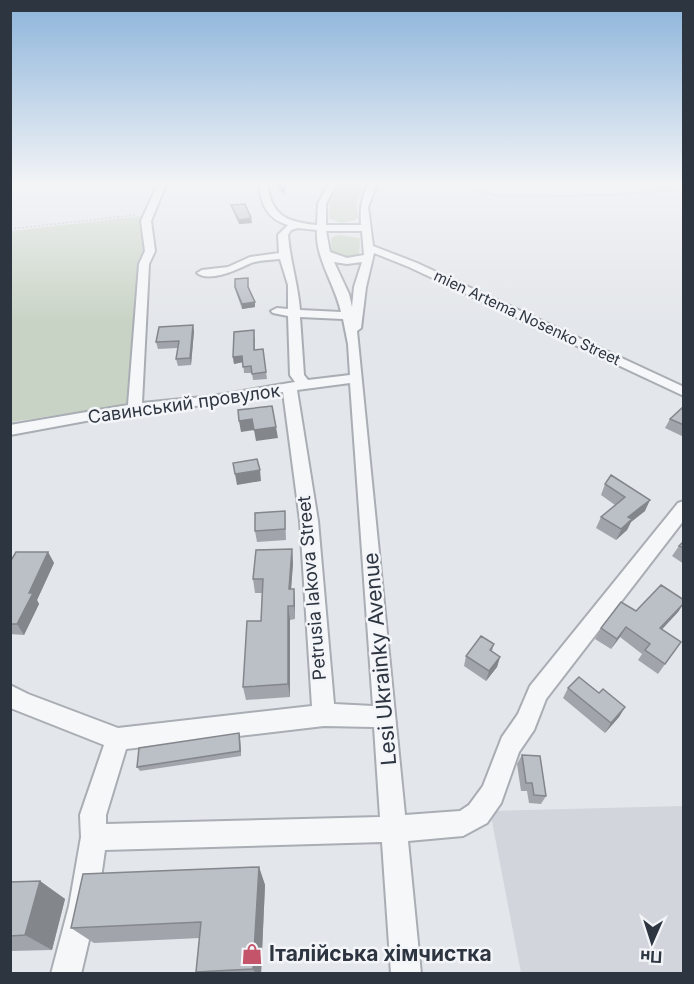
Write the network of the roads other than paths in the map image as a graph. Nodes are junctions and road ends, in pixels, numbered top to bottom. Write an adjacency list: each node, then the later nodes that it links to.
1 (147, 230): 16 (street)
2 (287, 230): 7 (street, Petrusia Iakova Street)
3 (321, 230): 6 (street, Lesi Ukrainky Avenue)
4 (366, 230): 5 (street, Lesi Ukrainky Avenue)
5 (369, 252): 6 (street); 12 (street, Lesi Ukrainky Avenue); 15 (street, mien Artema Nosenko Street)
6 (325, 254): 11 (street, Lesi Ukrainky Avenue)
7 (285, 255): 8 (street); 10 (street, Petrusia Iakova Street)
8 (202, 273)
9 (277, 310): 10 (street)
10 (294, 313): 11 (street); 14 (street, Petrusia Iakova Street)
11 (348, 315): 12 (street, Lesi Ukrainky Avenue)
12 (354, 344): 13 (street, Lesi Ukrainky Avenue)
13 (357, 379): 14 (street, Савинський провулок); 21 (street, Lesi Ukrainky Avenue)
14 (297, 387): 16 (street, Савинський провулок); 20 (street, Petrusia Iakova Street)
15 (684, 392)
16 (135, 409): 17 (street, Савинський провулок)
17 (10, 430)
18 (684, 507): 23 (street)
19 (10, 695): 22 (street)
20 (324, 715): 21 (street); 22 (street)
21 (386, 717): 23 (street, Lesi Ukrainky Avenue)
22 (118, 739): 24 (street)
23 (396, 829): 24 (street); 26 (street, Lesi Ukrainky Avenue)
24 (94, 837): 25 (street)
25 (66, 974)
26 (406, 974)

